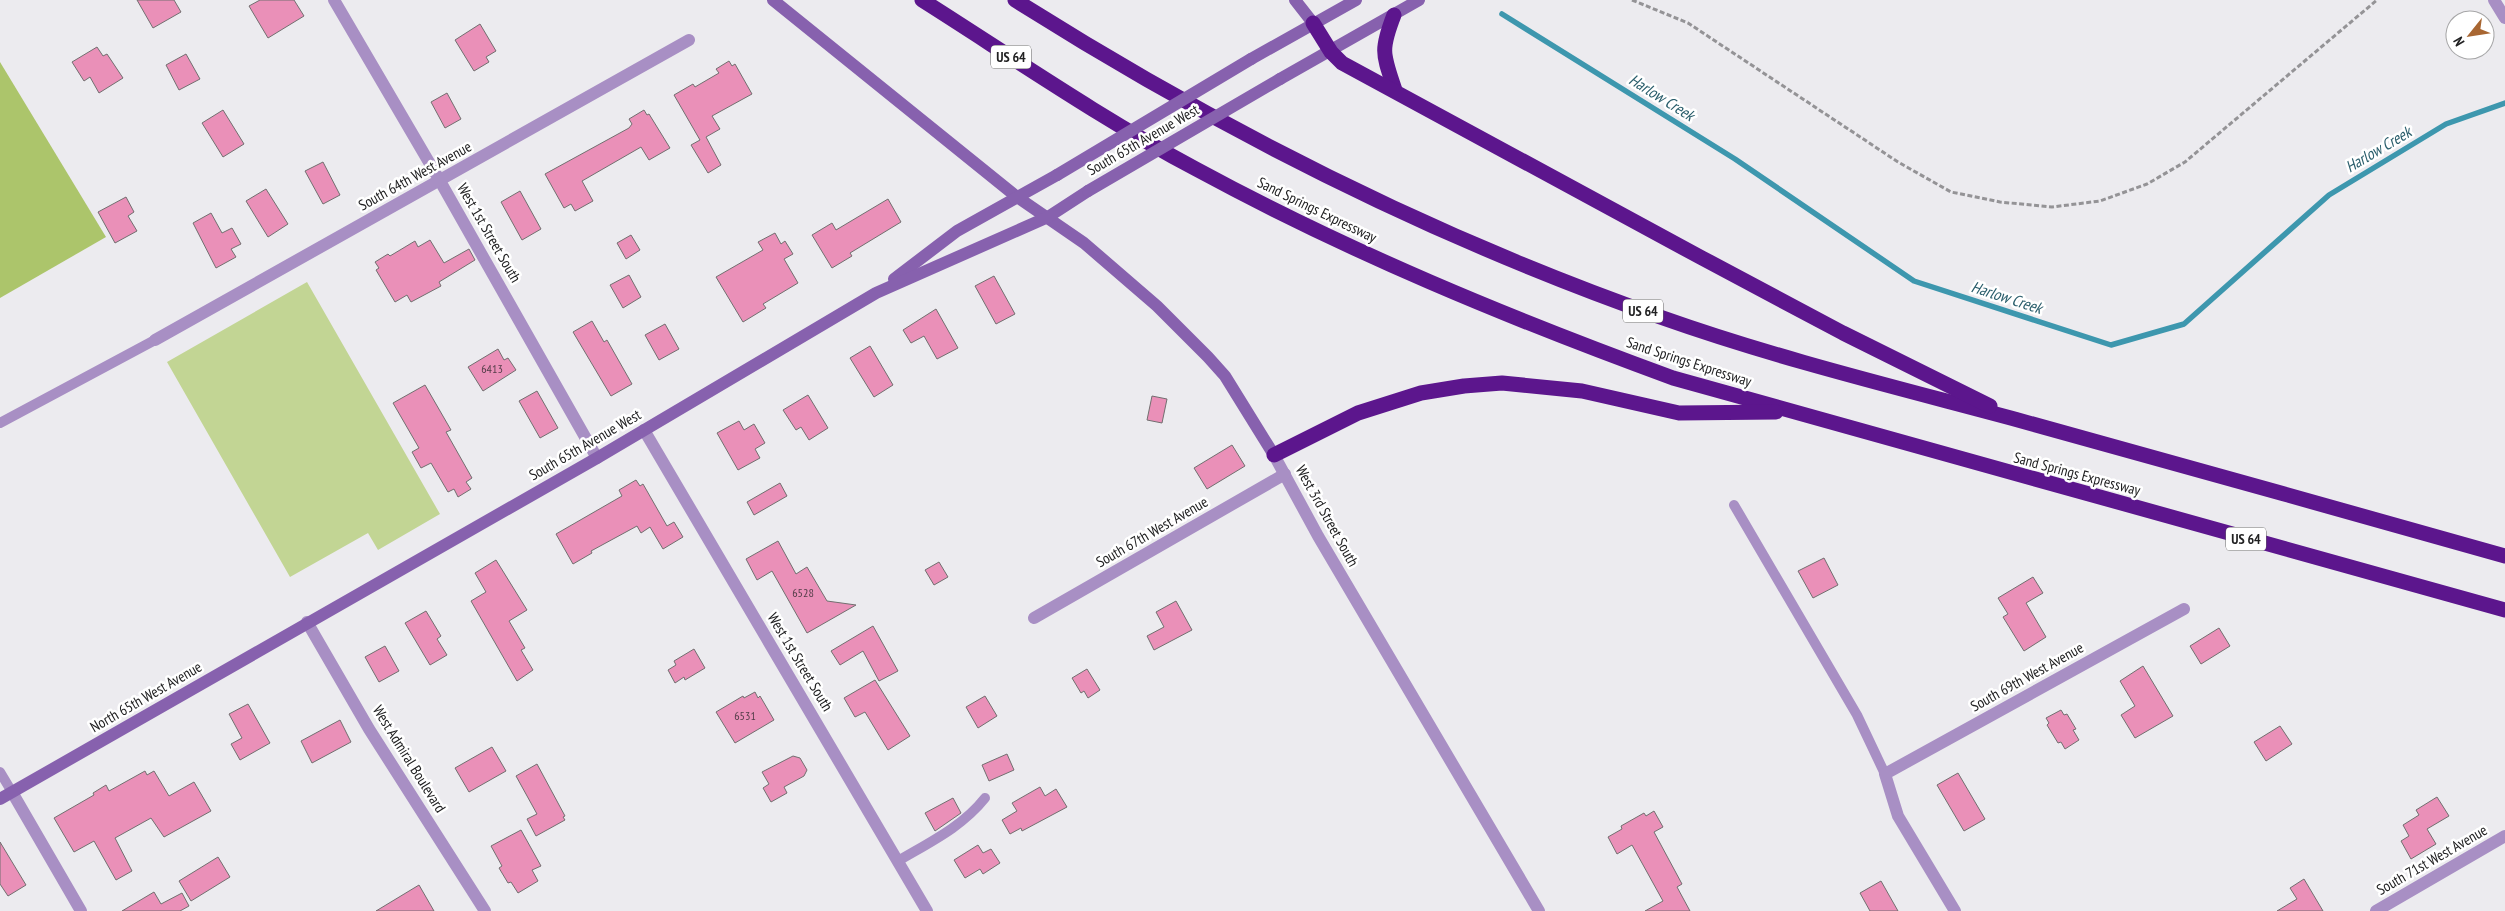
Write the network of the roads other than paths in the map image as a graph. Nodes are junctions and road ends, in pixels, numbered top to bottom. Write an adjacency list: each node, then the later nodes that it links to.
1 (334, 0): 15 (street, West 1st Street South)
2 (773, 0): 16 (street, West 3rd Street South)
3 (922, 0): 20 (highway, Sand Springs Expressway / US 64)
4 (1015, 0): 21 (highway, US 64)
5 (1295, 0): 11 (street)
6 (1356, 0): 11 (street, South 65th Avenue West)
7 (1419, 0): 9 (street, South 65th Avenue West)
8 (2494, 0): 10 (street)
9 (1394, 15): 13 (street, South 65th Avenue West); 14 (highway)
10 (2505, 18)
11 (1313, 22): 13 (highway); 16 (street, South 65th Avenue West, bridge)
12 (689, 40): 15 (street, South 64th West Avenue)
13 (1331, 52): 14 (highway); 17 (street, South 65th Avenue West, bridge)
14 (1395, 90): 21 (highway)
15 (440, 181): 19 (street, South 64th West Avenue); 25 (street, West 1st Street South)
16 (1017, 197): 17 (street, West 3rd Street South); 18 (street, South 65th Avenue West)
17 (1048, 216): 18 (street, South 65th Avenue West); 24 (street, West 3rd Street South)
18 (876, 293): 23 (street, South 65th Avenue West)
19 (155, 340): 22 (lane)
20 (1792, 412): 24 (highway); 30 (highway, Sand Springs Expressway / US 64)
21 (2021, 421): 28 (highway, US 64)
22 (0, 423)
23 (644, 430): 25 (street, South 65th Avenue West); 39 (street, West 1st Street South)
24 (1274, 455): 26 (street, West 3rd Street South)
25 (597, 458): 32 (street, South 65th Avenue West)
26 (1285, 474): 31 (street, South 67th West Avenue); 43 (street, West 3rd Street South)
27 (1734, 505): 34 (lane)
28 (2505, 556)
29 (2184, 609): 34 (street, South 69th West Avenue)
30 (2505, 610)
31 (1034, 618)
32 (308, 622): 35 (street, North 65th West Avenue); 41 (street, West Admiral Boulevard)
33 (0, 772): 35 (lane)
34 (1885, 774): 44 (street)
35 (12, 792): 37 (street, North 65th West Avenue); 40 (street)
36 (985, 798): 39 (lane)
37 (0, 799)
38 (2505, 836): 45 (street, South 71st West Avenue)
39 (898, 861): 42 (street, West 1st Street South)
40 (80, 911)
41 (485, 911)
42 (927, 911)
43 (1539, 911)
44 (1955, 911)
45 (2376, 911)

